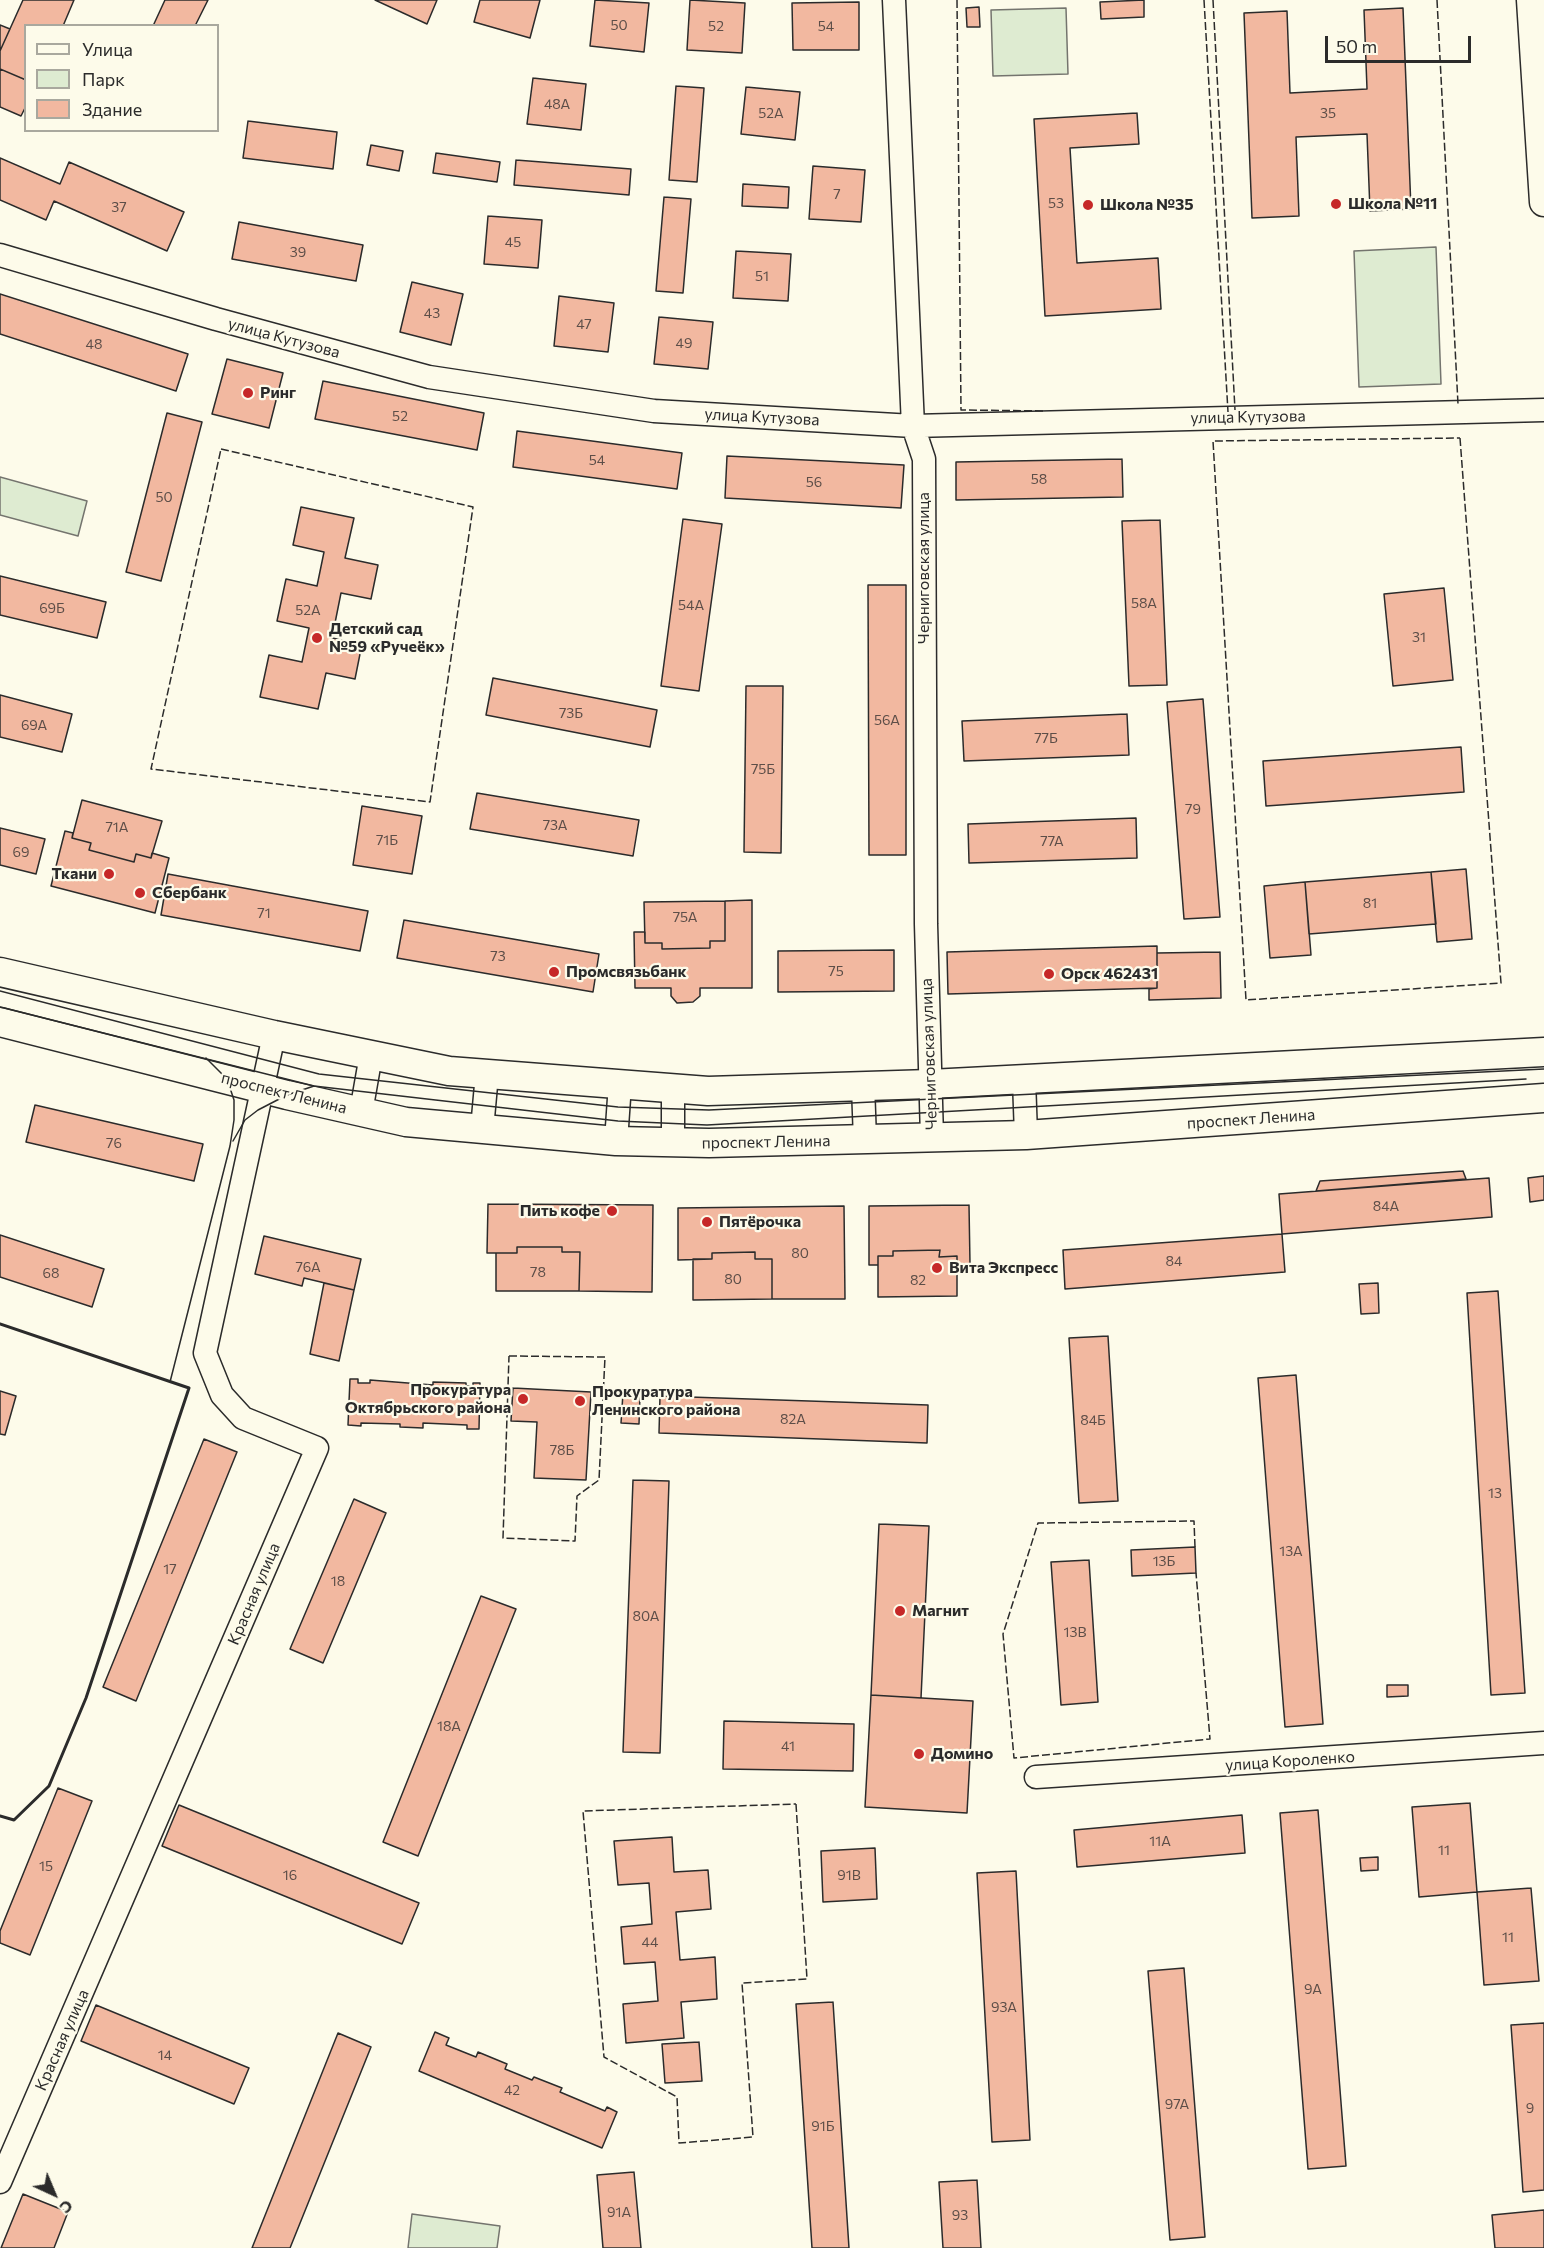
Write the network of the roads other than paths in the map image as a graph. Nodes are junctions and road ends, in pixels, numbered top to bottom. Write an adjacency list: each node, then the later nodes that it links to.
1 (894, 0): 6 (street, Черниговская улица)
2 (1531, 0): 3 (main road)
3 (1544, 202)
4 (0, 255): 6 (street, улица Кутузова)
5 (1544, 410): 6 (street, улица Кутузова)
6 (913, 426): 15 (street, Черниговская улица)
7 (0, 972): 9 (main road)
8 (0, 1022): 18 (main road, проспект Ленина)
9 (273, 1035): 11 (main road); 18 (street, Красная улица)
10 (1544, 1052): 13 (main road)
11 (371, 1055): 12 (main road); 20 (street)
12 (487, 1074): 14 (main road); 21 (street)
13 (1024, 1080): 15 (main road); 22 (street)
14 (620, 1084): 17 (main road); 25 (street)
15 (930, 1084): 16 (main road); 23 (street, Черниговская улица)
16 (863, 1086): 17 (main road); 24 (street)
17 (674, 1088): 26 (street)
18 (263, 1089): 20 (main road, проспект Ленина); 29 (street, Красная улица)
19 (1544, 1098): 22 (main road, проспект Ленина)
20 (361, 1112): 21 (main road, проспект Ленина)
21 (482, 1129): 25 (main road, проспект Ленина)
22 (1026, 1135): 23 (main road, проспект Ленина)
23 (932, 1138): 24 (main road, проспект Ленина)
24 (865, 1140): 26 (main road, проспект Ленина)
25 (616, 1141): 26 (main road, проспект Ленина)
26 (672, 1143)
27 (1544, 1743): 28 (street, улица Короленко)
28 (1036, 1777)
29 (0, 2182)

